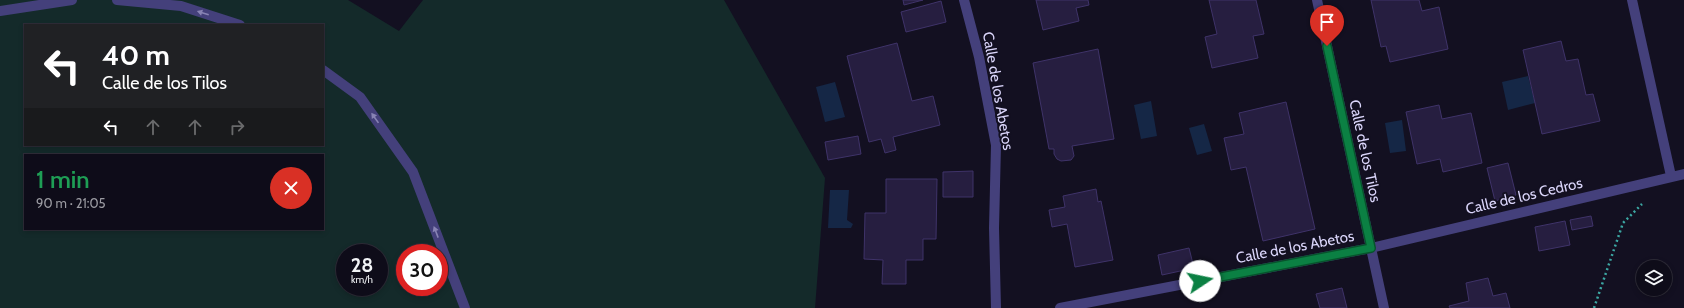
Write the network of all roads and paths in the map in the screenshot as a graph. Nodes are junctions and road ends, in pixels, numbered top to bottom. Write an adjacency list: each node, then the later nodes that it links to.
1 (72, 0): 6 (street)
2 (117, 0): 7 (street, one-way to 2)
3 (964, 0): 14 (street, Calle de los Abetos)
4 (1317, 0): 12 (street, Calle de los Tilos)
5 (1632, 0): 10 (street)
6 (0, 11)
7 (237, 24)
8 (324, 71): 13 (street, one-way to 8)
9 (1684, 174): 10 (street, Calle de los Cedros)
10 (1671, 176): 12 (street, Calle de los Cedros)
11 (1644, 202): 17 (path)
12 (1371, 248): 15 (street, Calle de los Abetos); 16 (street, Calle de los Tilos)
13 (465, 308)
14 (996, 308)
15 (1060, 308)
16 (1384, 308)
17 (1594, 308)

